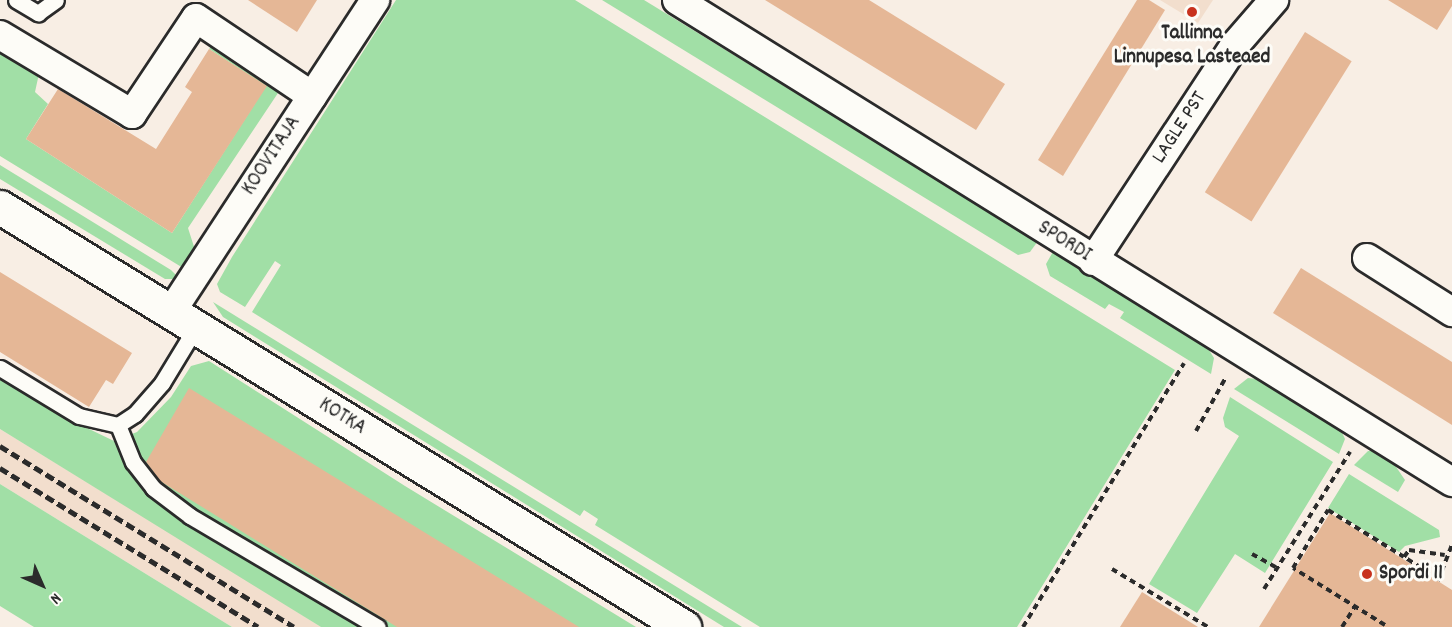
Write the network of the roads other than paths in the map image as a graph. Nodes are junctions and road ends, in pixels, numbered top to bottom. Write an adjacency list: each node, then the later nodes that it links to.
1 (15, 0): 2 (lane)
2 (56, 0)
3 (375, 0): 8 (street, KOOVITAJA)
4 (677, 0): 11 (street, SPORDI)
5 (1274, 0): 11 (street, LAGLE PST)
6 (202, 9): 7 (street); 8 (street)
7 (0, 34)
8 (312, 96): 13 (street, KOOVITAJA)
9 (0, 207): 13 (street, KOTKA)
10 (1367, 258): 12 (street)
11 (1093, 261): 16 (street, SPORDI)
12 (1452, 312)
13 (183, 320): 15 (lane); 18 (street, KOTKA)
14 (0, 368): 15 (lane)
15 (118, 425): 17 (lane)
16 (1452, 483)
17 (378, 627)
18 (684, 627)

